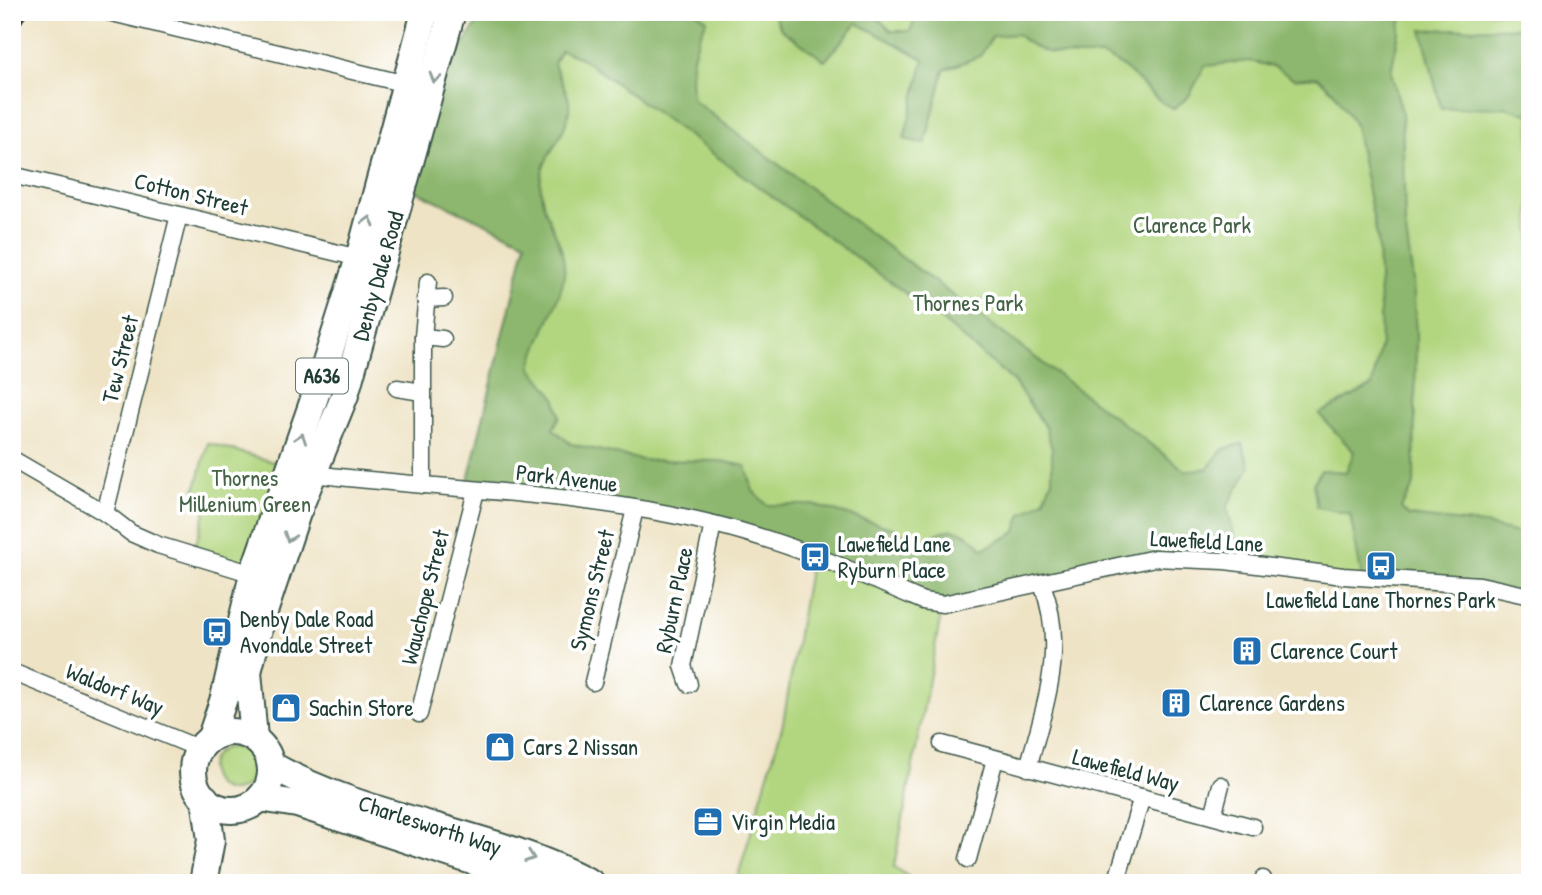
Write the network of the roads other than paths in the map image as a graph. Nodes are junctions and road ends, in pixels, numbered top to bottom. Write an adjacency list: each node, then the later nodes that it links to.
1 (108, 12): 4 (street)
2 (425, 12): 4 (main road, Denby Dale Road / A636)
3 (453, 12): 16 (main road, Denby Dale Road / A636, one-way to 16)
4 (406, 84): 7 (main road, Denby Dale Road / A636, one-way to 4)
5 (12, 175): 6 (street, Cotton Street)
6 (179, 215): 7 (street, Cotton Street); 20 (street, Tew Street)
7 (359, 258): 23 (main road, Denby Dale Road / A636, one-way to 7)
8 (428, 282): 10 (street)
9 (444, 298): 10 (street)
10 (425, 299): 11 (street)
11 (423, 337): 12 (street); 14 (street)
12 (443, 339)
13 (397, 388): 14 (street)
14 (422, 392): 17 (street)
15 (12, 459): 20 (street)
16 (313, 474): 17 (street, Park Avenue); 30 (main road, Denby Dale Road / A636, one-way to 30)
17 (423, 485): 18 (street, Park Avenue)
18 (476, 491): 19 (street, Park Avenue); 29 (street, Wauchope Street)
19 (635, 509): 21 (street, Park Avenue); 27 (street, Symons Street)
20 (105, 513): 23 (street)
21 (713, 524): 22 (street, Park Avenue); 28 (street, Ryburn Place)
22 (812, 552): 24 (street, Lawefield Lane)
23 (253, 574): 31 (main road, Denby Dale Road / A636)
24 (1042, 584): 25 (street, Lawefield Lane); 35 (street)
25 (1530, 596)
26 (12, 672): 31 (street, Waldorf Way)
27 (593, 682)
28 (689, 684)
29 (419, 714)
30 (254, 738): 31 (main road); 34 (main road, A636)
31 (205, 743): 38 (main road, A636)
32 (942, 744): 33 (street, Lawefield Way)
33 (995, 760): 35 (street, Lawefield Way); 42 (street)
34 (271, 765): 39 (main road, A636); 45 (main road, Charlesworth Way, one-way to 45)
35 (1028, 768): 37 (street, Lawefield Way)
36 (1221, 785): 40 (street)
37 (1142, 797): 40 (street, Lawefield Way); 46 (street)
38 (205, 798): 39 (main road); 43 (main road, A636)
39 (252, 802): 43 (main road, A636); 44 (main road, Charlesworth Way)
40 (1213, 816): 41 (street, Lawefield Way)
41 (1252, 827)
42 (968, 859)
43 (206, 872)
44 (540, 883)
45 (591, 883)
46 (1116, 883)

